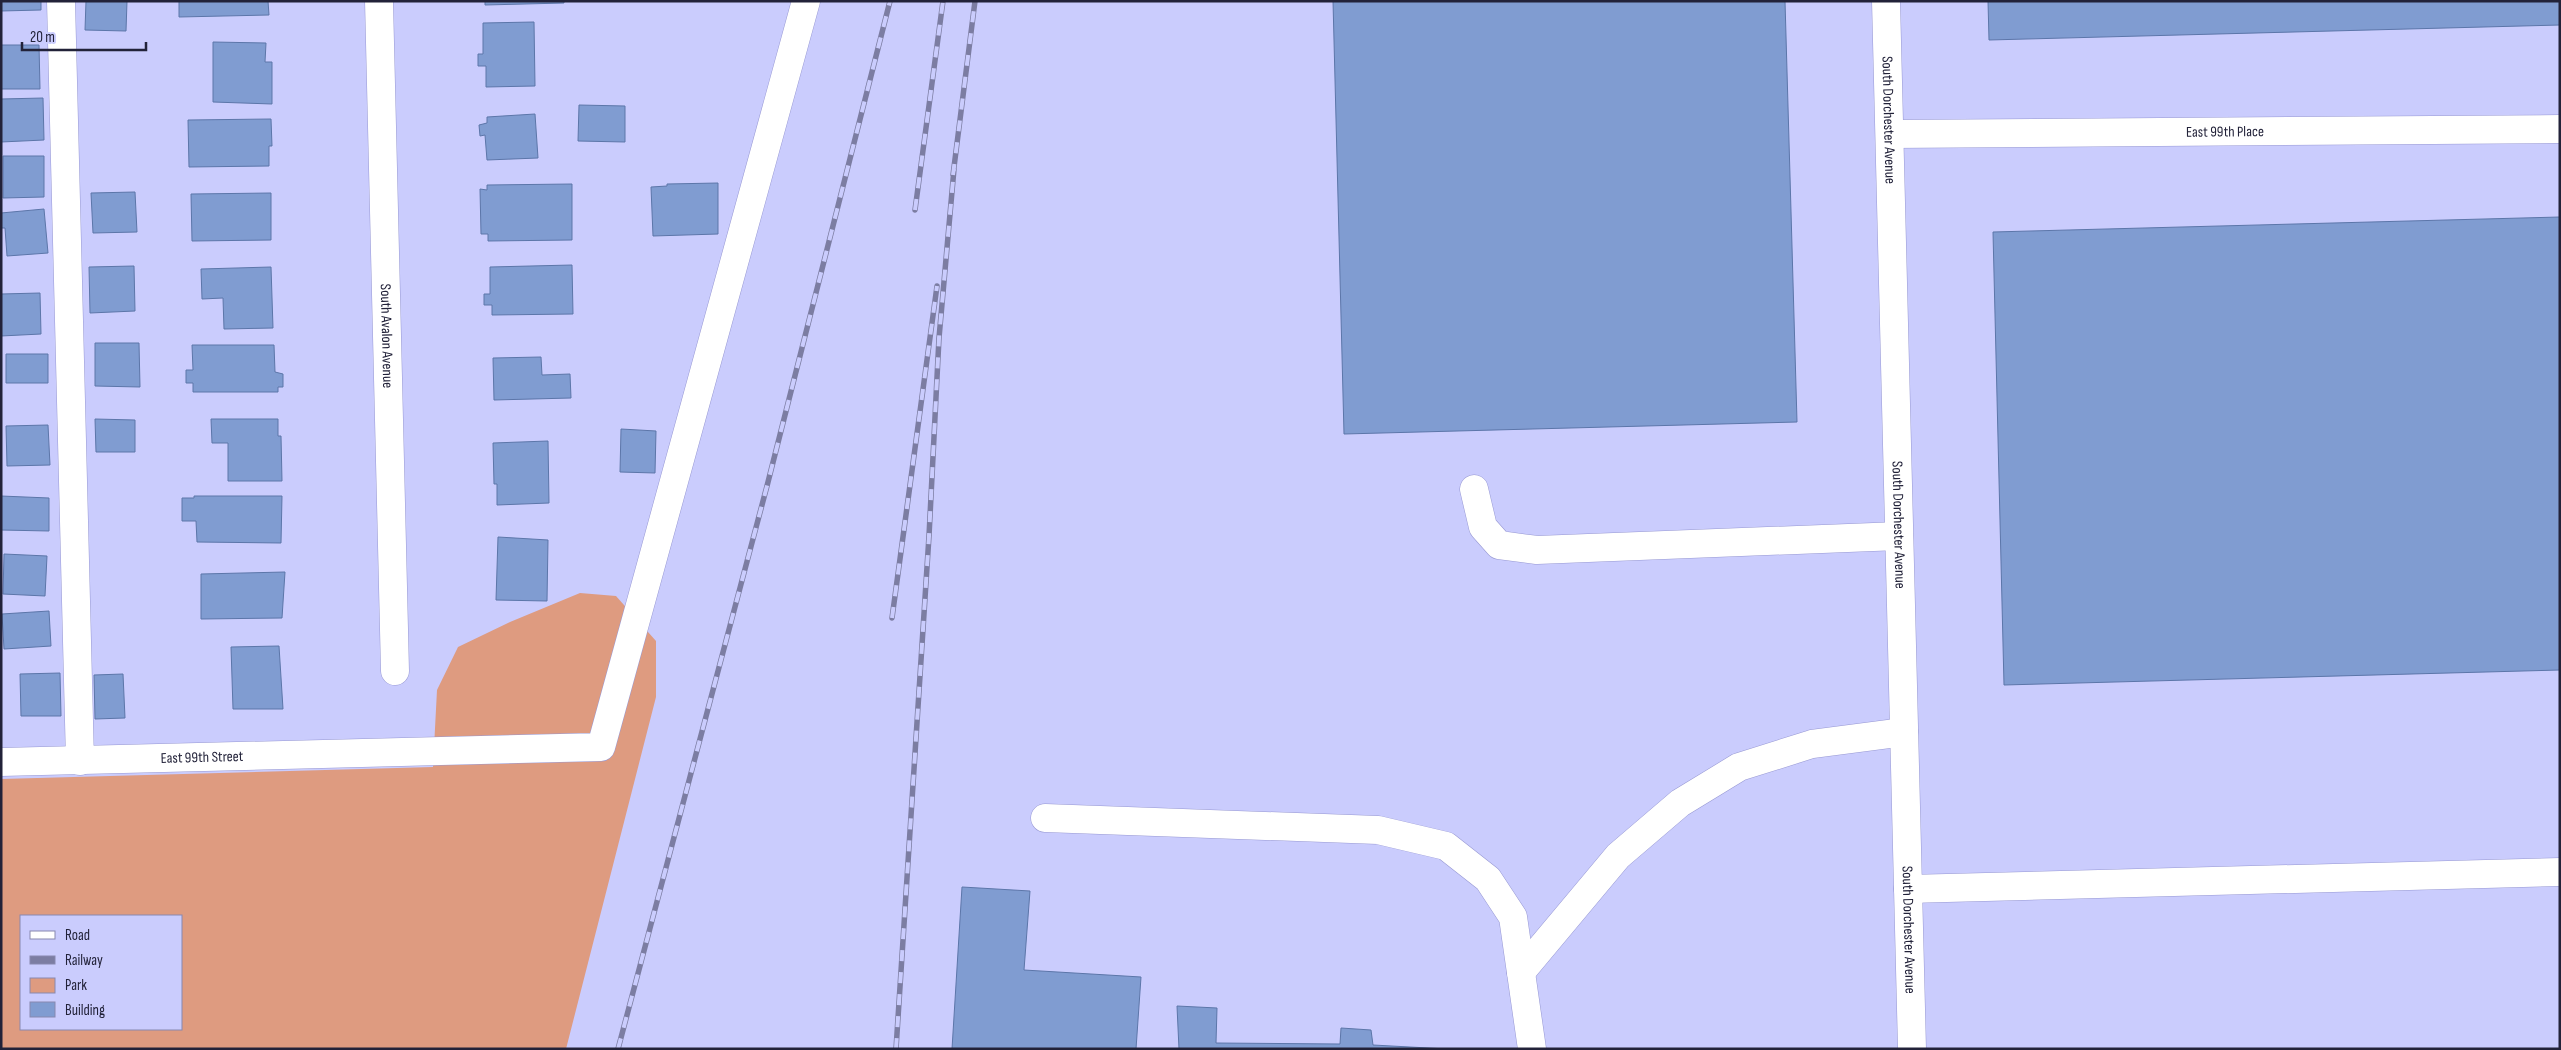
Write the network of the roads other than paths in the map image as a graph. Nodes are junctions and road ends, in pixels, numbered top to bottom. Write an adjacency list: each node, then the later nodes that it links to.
1 (61, 1): 11 (street)
2 (379, 1): 9 (street, South Avalon Avenue)
3 (806, 1): 11 (street, East 99th Street)
4 (1886, 1): 6 (street, South Dorchester Avenue)
5 (2560, 129): 6 (street, East 99th Place)
6 (1890, 134): 8 (street, South Dorchester Avenue)
7 (1474, 490): 8 (street)
8 (1899, 536): 10 (street, South Dorchester Avenue)
9 (395, 671)
10 (1904, 732): 15 (street, South Dorchester Avenue); 16 (street)
11 (80, 760): 12 (street, East 99th Street)
12 (1, 762)
13 (1044, 818): 16 (street)
14 (2560, 872): 15 (street)
15 (1908, 889): 18 (street, South Dorchester Avenue)
16 (1521, 972): 17 (street)
17 (1532, 1049)
18 (1912, 1049)

